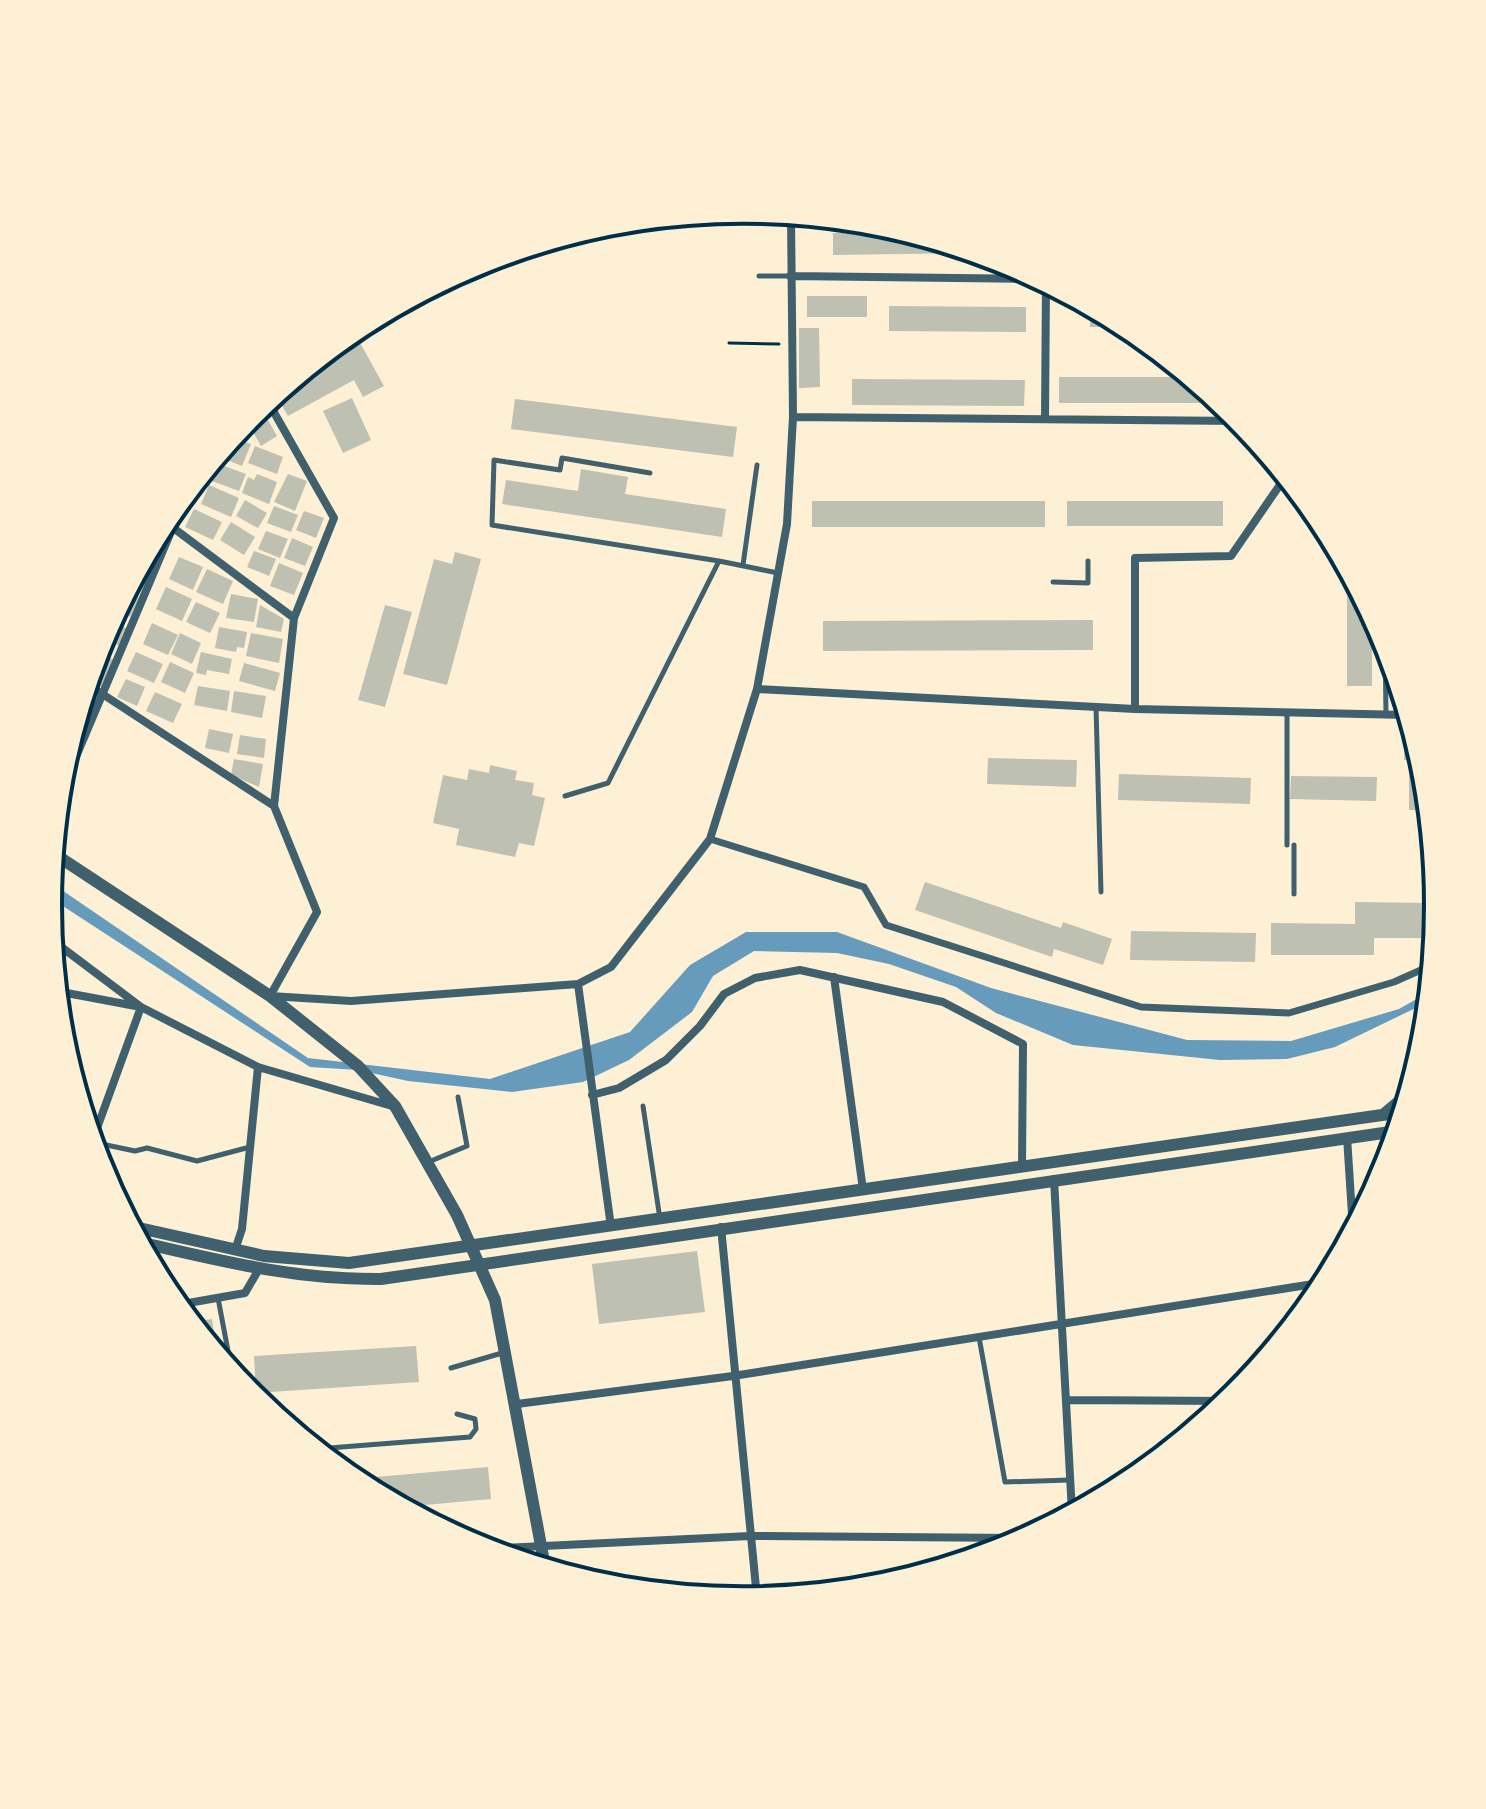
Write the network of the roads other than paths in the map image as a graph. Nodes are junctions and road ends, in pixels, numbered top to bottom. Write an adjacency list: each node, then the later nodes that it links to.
1 (791, 225): 3 (street)
2 (759, 276): 3 (lane)
3 (790, 276): 4 (street); 7 (street)
4 (1012, 279)
5 (1046, 295): 8 (street)
6 (273, 411): 20 (street)
7 (793, 417): 8 (street); 18 (street)
8 (1045, 419): 9 (street)
9 (1223, 421)
10 (757, 465): 17 (lane)
11 (650, 473): 15 (lane)
12 (1279, 486): 26 (street)
13 (175, 529): 20 (street)
14 (166, 543): 24 (street)
15 (719, 561): 17 (lane); 31 (lane)
16 (1088, 561): 19 (lane)
17 (743, 565): 18 (lane)
18 (779, 573): 22 (street)
19 (1053, 582)
20 (294, 618): 32 (street)
21 (1386, 680): 29 (lane)
22 (757, 689): 25 (street); 33 (street)
23 (97, 691): 24 (street)
24 (103, 695): 30 (street); 32 (street)
25 (1096, 707): 26 (street); 35 (lane)
26 (1135, 709): 27 (street)
27 (1287, 714): 29 (street); 36 (lane)
28 (1397, 715): 29 (street)
29 (1386, 716)
30 (81, 746)
31 (565, 796)
32 (274, 806): 42 (street)
33 (710, 839): 38 (street); 40 (street)
34 (63, 860): 42 (street)
35 (1101, 892)
36 (1294, 894)
37 (63, 948): 43 (street)
38 (1421, 970)
39 (834, 977): 45 (street); 59 (street); 61 (street)
40 (578, 984): 42 (street); 45 (street)
41 (68, 993): 43 (street)
42 (270, 996): 47 (street)
43 (141, 1007): 44 (street); 52 (street)
44 (258, 1067): 47 (street); 56 (street)
45 (592, 1095): 64 (street)
46 (458, 1097): 58 (lane)
47 (395, 1106): 58 (street)
48 (643, 1106): 63 (lane)
49 (1393, 1106): 51 (street)
50 (1391, 1113): 51 (street)
51 (1384, 1114): 57 (street)
52 (98, 1124)
53 (1384, 1134): 54 (street)
54 (1347, 1137): 60 (street); 62 (street)
55 (106, 1145): 56 (lane)
56 (250, 1147): 69 (street)
57 (1052, 1161): 59 (street); 60 (street)
58 (425, 1163): 68 (street)
59 (1022, 1165): 61 (street)
60 (1054, 1178): 65 (street); 75 (street)
61 (863, 1190): 63 (street)
62 (1352, 1210)
63 (660, 1220): 64 (street)
64 (611, 1227): 68 (street)
65 (721, 1227): 70 (street); 80 (street)
66 (145, 1229): 69 (street)
67 (153, 1245): 71 (street)
68 (471, 1247): 69 (street); 70 (street)
69 (235, 1250)
70 (480, 1266): 71 (street); 78 (street)
71 (259, 1269): 73 (street)
72 (1308, 1285): 75 (street)
73 (218, 1298): 74 (street); 77 (lane)
74 (191, 1303)
75 (1063, 1324): 76 (street); 81 (street)
76 (979, 1337): 80 (street); 86 (lane)
77 (228, 1350)
78 (507, 1352): 79 (lane); 83 (street)
79 (451, 1368)
80 (733, 1376): 83 (street); 88 (street)
81 (1067, 1400): 82 (street); 86 (street)
82 (1209, 1401)
83 (517, 1404): 90 (street)
84 (457, 1414): 85 (lane)
85 (332, 1448)
86 (1070, 1480): 87 (street)
87 (1071, 1500)
88 (750, 1536): 89 (street); 90 (street); 93 (street)
89 (993, 1538)
90 (542, 1543): 91 (street); 92 (street)
91 (515, 1546)
92 (543, 1555)
93 (756, 1585)

